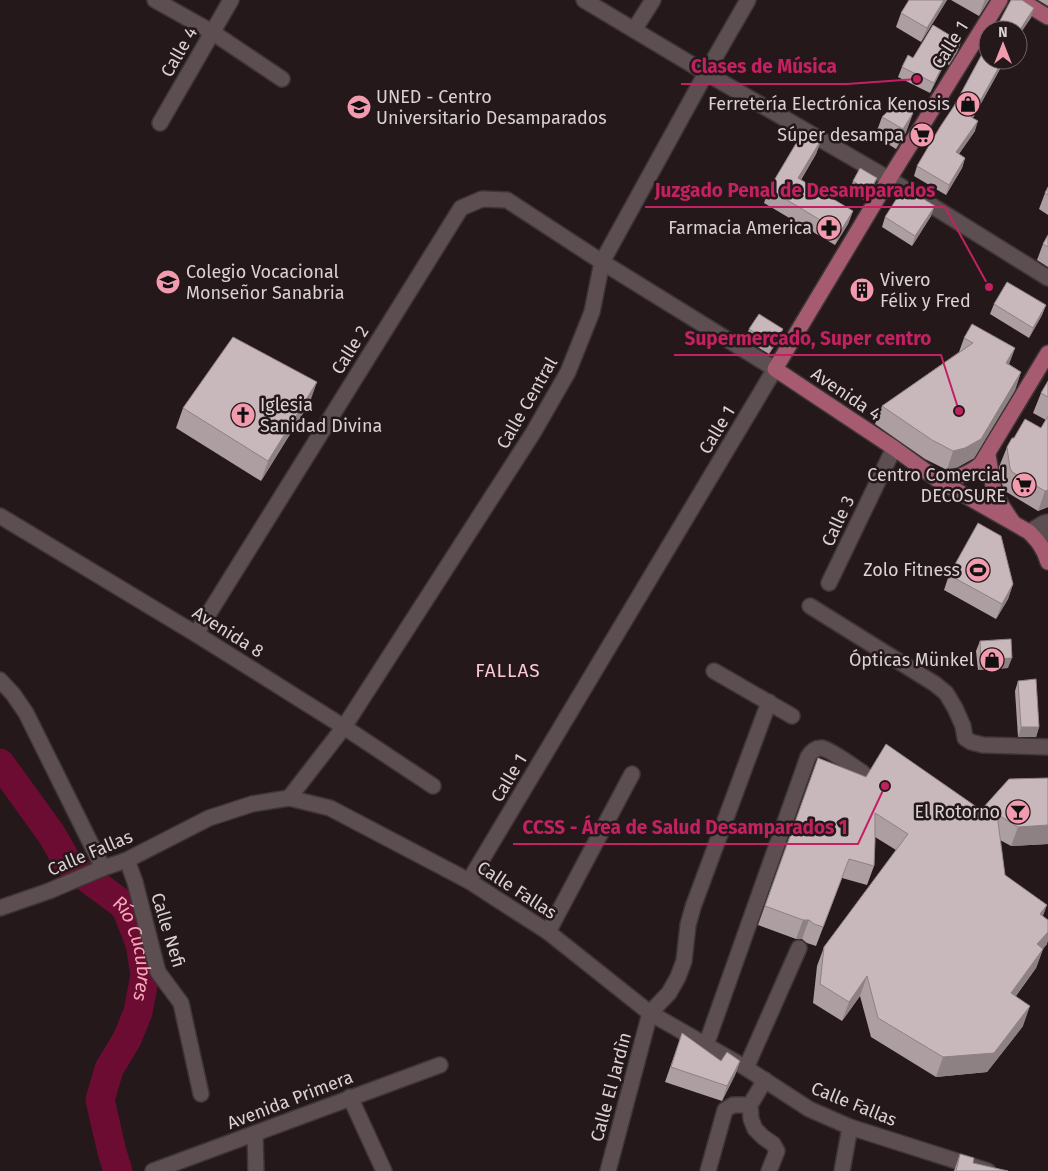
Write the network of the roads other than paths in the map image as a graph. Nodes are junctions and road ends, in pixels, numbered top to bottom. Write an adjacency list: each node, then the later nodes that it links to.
1 (155, 0): 10 (street)
2 (231, 0): 10 (street, Calle 4)
3 (584, 0): 9 (street)
4 (653, 0): 9 (street)
5 (748, 0): 11 (street, Calle Central)
6 (1000, 0): 14 (main road, Calle 1)
7 (1020, 0): 8 (main road)
8 (1048, 17)
9 (634, 30): 11 (street)
10 (212, 32): 12 (street); 13 (street, Calle 4)
11 (706, 73): 14 (street); 16 (street, Calle Central)
12 (282, 79)
13 (160, 123)
14 (889, 179): 17 (street); 19 (main road, Calle 1)
15 (482, 199): 16 (street, Avenida 4); 30 (street, Calle 2)
16 (602, 262): 19 (street, Avenida 4); 35 (street, Calle Central)
17 (1048, 278)
18 (1048, 353): 21 (main road)
19 (775, 369): 20 (main road, Avenida 4); 43 (street, Calle 1)
20 (894, 448): 22 (main road, Avenida 4); 28 (street, Calle 3)
21 (988, 455): 22 (main road); 25 (main road)
22 (938, 480): 25 (main road, Avenida 4)
23 (0, 516): 30 (street, Avenida 8)
24 (1048, 522): 26 (street)
25 (1014, 524): 26 (main road, Avenida 4)
26 (1039, 537): 27 (main road)
27 (1048, 562)
28 (830, 583)
29 (810, 606): 36 (street)
30 (196, 634): 35 (street, Avenida 8)
31 (714, 671): 33 (street)
32 (0, 680): 42 (street)
33 (769, 702): 34 (street); 47 (street)
34 (792, 716)
35 (344, 727): 39 (street, Avenida 8); 40 (street, Calle Central)
36 (1048, 747)
37 (863, 773): 48 (street)
38 (632, 774): 45 (street)
39 (433, 786)
40 (289, 798): 41 (street, Calle Fallas); 43 (street, Calle Fallas)
41 (127, 860): 42 (street, Calle Fallas); 52 (street, Calle Nefi)
42 (100, 869): 44 (street, Calle Fallas)
43 (469, 881): 45 (street, Calle Fallas)
44 (0, 908)
45 (548, 932): 47 (street, Calle Fallas)
46 (800, 948): 50 (street)
47 (650, 1013): 48 (street, Calle Fallas); 60 (street, Calle El Jardìn)
48 (706, 1045): 50 (street, Calle Fallas)
49 (440, 1065): 53 (street, Avenida Primera)
50 (746, 1068): 51 (street, Calle Fallas)
51 (765, 1080): 54 (street); 55 (street, Calle Fallas)
52 (201, 1094)
53 (350, 1097): 56 (street, Avenida Primera); 59 (street)
54 (750, 1105): 61 (street); 62 (street)
55 (850, 1127): 63 (street); 64 (street, Calle Fallas)
56 (255, 1134): 57 (street, Avenida Primera); 58 (street)
57 (153, 1171)
58 (256, 1171)
59 (384, 1171)
60 (608, 1171)
61 (708, 1171)
62 (769, 1171)
63 (842, 1171)
64 (988, 1171)

